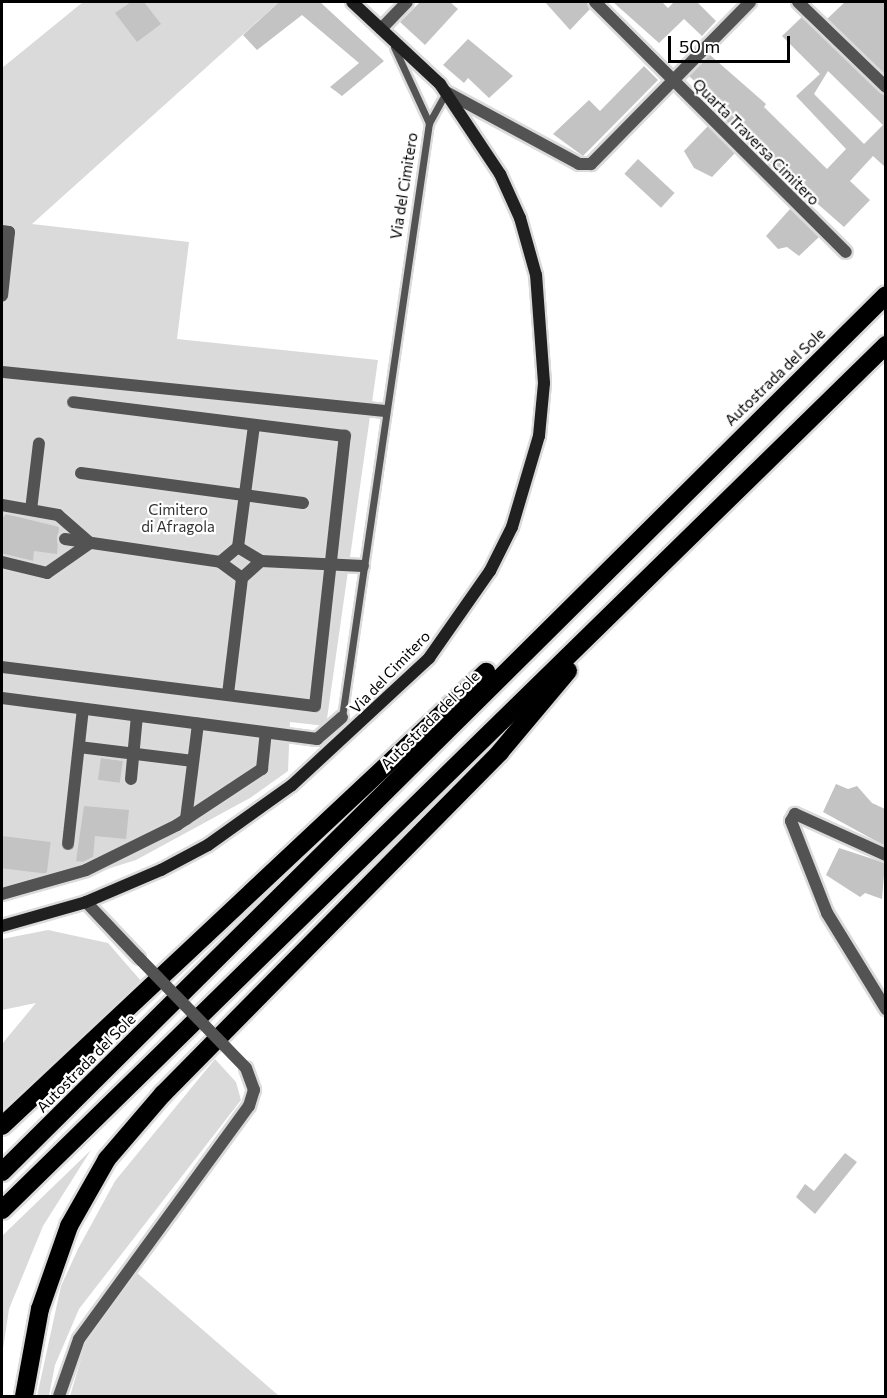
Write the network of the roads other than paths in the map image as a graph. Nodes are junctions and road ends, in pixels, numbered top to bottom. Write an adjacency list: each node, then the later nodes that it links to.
1 (352, 2): 6 (main road, Via del Cimitero)
2 (408, 2): 6 (street)
3 (595, 2): 7 (street, Quarta Traversa Cimitero)
4 (750, 2): 7 (street)
5 (798, 2): 8 (street)
6 (381, 28): 9 (main road, Via del Cimitero); 10 (lane)
7 (673, 81): 9 (street); 12 (street, Quarta Traversa Cimitero)
8 (885, 87)
9 (446, 92): 10 (lane, Via del Cimitero); 53 (main road, Via del Cimitero)
10 (429, 123): 18 (lane, Via del Cimitero)
11 (2, 231): 14 (street)
12 (846, 252)
13 (885, 295): 21 (highway, Autostrada del Sole)
14 (2, 296)
15 (885, 345): 36 (highway)
16 (2, 372): 18 (street)
17 (73, 402): 19 (street)
18 (384, 411): 34 (lane, Via del Cimitero)
19 (254, 426): 23 (street); 33 (street)
20 (39, 444): 26 (street)
21 (728, 449): 56 (highway); 57 (highway, Autostrada del Sole)
22 (81, 472): 23 (street)
23 (245, 493): 24 (street); 29 (street)
24 (303, 503)
25 (2, 505): 26 (street)
26 (31, 510): 28 (street)
27 (65, 539): 28 (street)
28 (90, 543): 31 (street); 32 (street)
29 (238, 547): 30 (street); 32 (street)
30 (261, 561): 33 (street); 35 (street)
31 (2, 562)
32 (220, 562): 35 (street)
33 (331, 565): 34 (street); 38 (street)
34 (363, 566): 42 (lane, Via del Cimitero)
35 (242, 578): 38 (street)
36 (642, 584): 58 (highway); 59 (highway)
37 (2, 667): 38 (street)
38 (228, 694)
39 (2, 698): 40 (street)
40 (83, 709): 41 (street); 45 (street)
41 (137, 716): 43 (street); 46 (street)
42 (342, 717): 44 (street)
43 (198, 724): 44 (street); 47 (street)
44 (266, 733): 49 (street)
45 (79, 747): 46 (street); 50 (street)
46 (133, 753): 47 (street); 48 (street)
47 (194, 761): 49 (street)
48 (131, 779)
49 (186, 819): 52 (street)
50 (68, 844)
51 (885, 855): 55 (street)
52 (2, 894)
53 (86, 902): 54 (main road, Via del Cimitero); 60 (street, bridge)
54 (2, 926)
55 (885, 1009)
56 (2, 1126)
57 (2, 1172)
58 (2, 1210)
59 (24, 1396)
60 (59, 1396)

